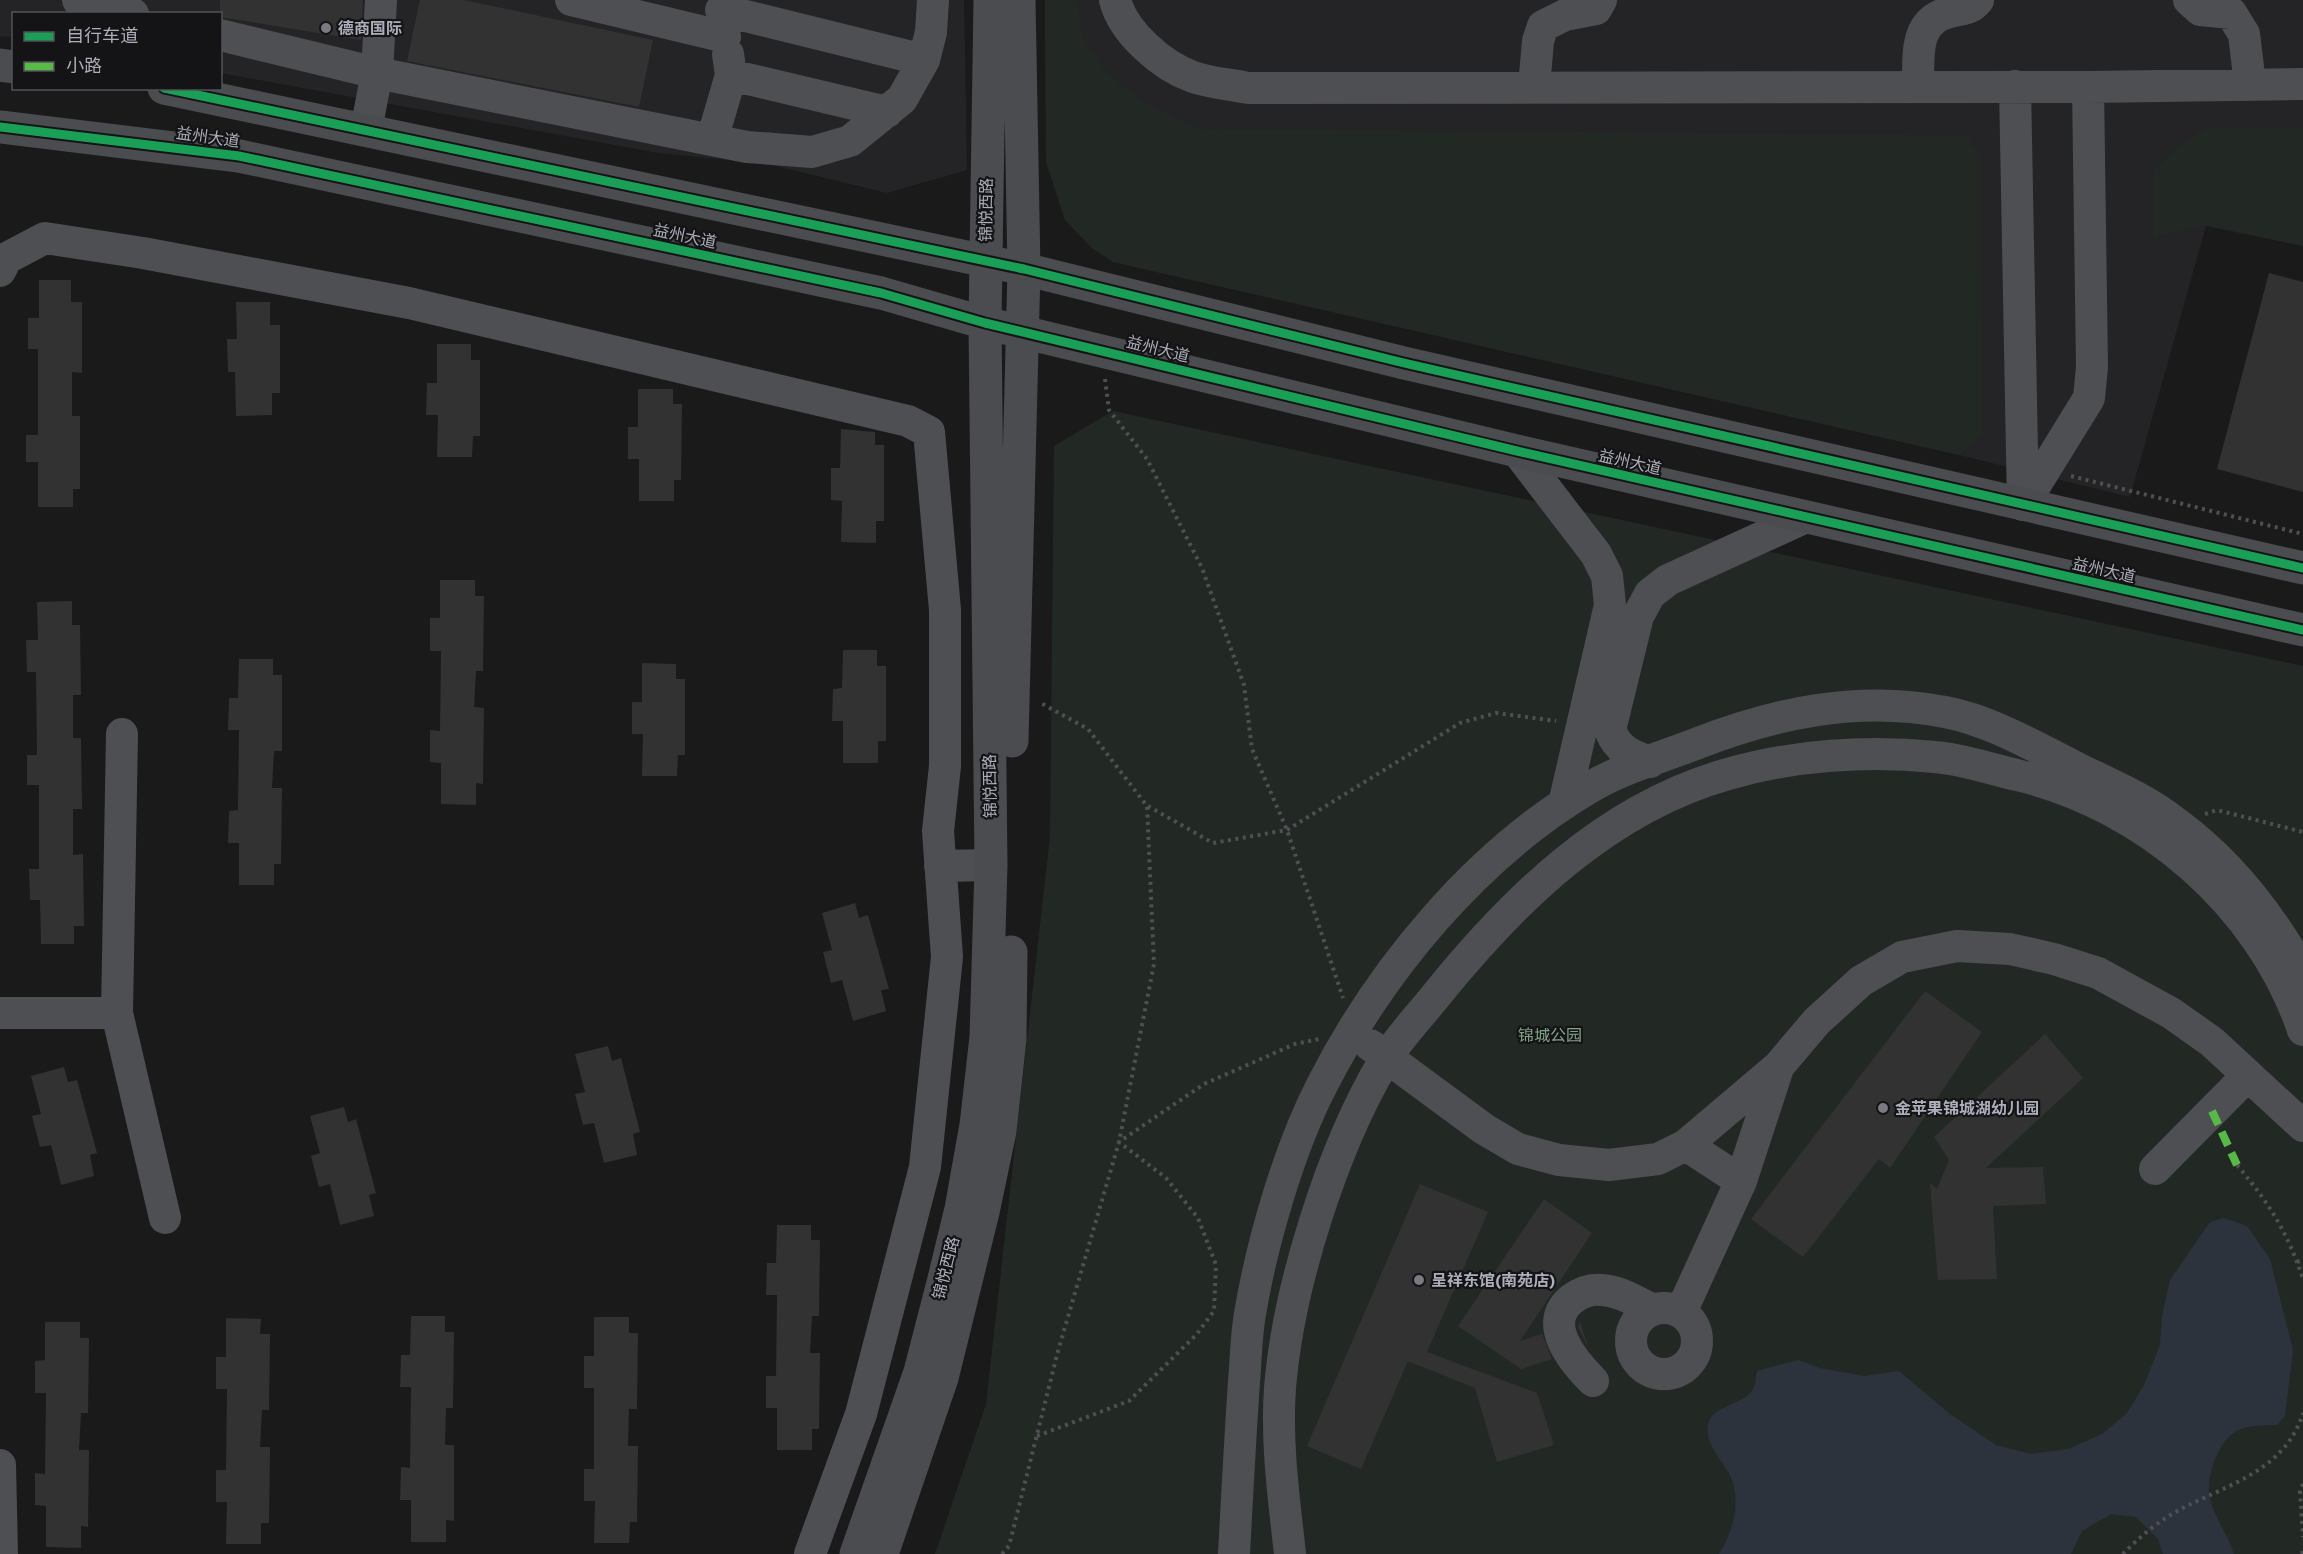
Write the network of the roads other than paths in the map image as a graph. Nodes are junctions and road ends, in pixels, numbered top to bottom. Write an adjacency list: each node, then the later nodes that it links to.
1 (78, 0): 11 (street)
2 (381, 0): 15 (street)
3 (571, 0): 12 (street)
4 (933, 0): 14 (street)
5 (990, 0): 28 (main road, 锦悦西路)
6 (1019, 0): 29 (main road, 锦悦西路)
7 (1116, 0): 21 (street)
8 (1601, 0): 21 (street)
9 (1978, 0): 19 (street)
10 (2189, 0): 17 (street)
11 (125, 12)
12 (722, 15): 14 (street); 16 (street)
13 (222, 35): 15 (street)
14 (924, 60): 24 (street)
15 (377, 73): 26 (street); 27 (street)
16 (731, 75): 24 (street); 27 (street)
17 (2250, 84): 18 (street); 22 (street)
18 (2303, 84)
19 (1918, 86): 20 (street); 21 (street)
20 (2015, 86): 22 (street); 34 (street)
21 (1534, 87)
22 (2088, 87): 34 (street)
23 (174, 90): 26 (main road)
24 (887, 112): 27 (street)
25 (0, 127): 31 (main road, 益州大道)
26 (366, 130): 28 (main road)
27 (712, 140)
28 (986, 262): 29 (main road); 31 (main road, 锦悦西路)
29 (1024, 269): 32 (main road, 锦悦西路); 34 (main road)
30 (0, 271): 42 (street)
31 (985, 323): 32 (main road, 益州大道); 41 (main road, 锦悦西路)
32 (1022, 333): 33 (main road, 益州大道); 61 (main road, 锦悦西路)
33 (1517, 452): 35 (main road, 益州大道); 40 (street)
34 (2023, 505): 36 (main road)
35 (1804, 518): 37 (main road, 益州大道); 39 (street)
36 (2303, 568)
37 (2303, 630)
38 (122, 734): 44 (street)
39 (1650, 762): 40 (street); 43 (street)
40 (1564, 804): 47 (street)
41 (991, 865): 42 (street); 60 (main road, 锦悦西路)
42 (940, 866): 59 (street)
43 (2303, 973)
44 (117, 1012): 45 (street); 55 (street)
45 (0, 1013)
46 (2303, 1030): 48 (street)
47 (1354, 1031): 48 (street); 62 (street)
48 (1385, 1059): 52 (street); 63 (street)
49 (1778, 1067): 50 (street); 52 (street); 54 (street)
50 (2248, 1075): 51 (street); 53 (street)
51 (2303, 1126)
52 (1686, 1145): 54 (street)
53 (2155, 1169)
54 (1741, 1181): 56 (street)
55 (165, 1218)
56 (1593, 1381)
57 (0, 1465): 58 (street)
58 (2, 1554)
59 (810, 1554)
60 (856, 1554)
61 (882, 1554)
62 (1234, 1554)
63 (1290, 1554)

